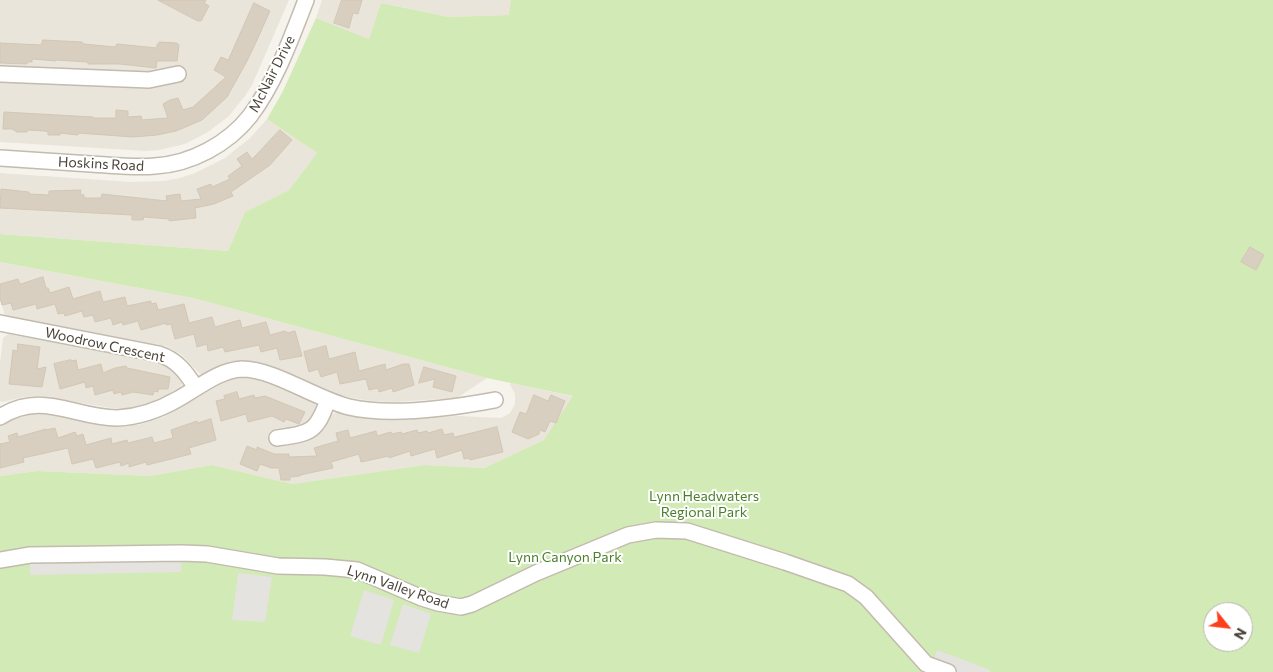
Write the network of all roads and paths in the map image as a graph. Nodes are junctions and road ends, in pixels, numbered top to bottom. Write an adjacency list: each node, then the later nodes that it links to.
1 (306, 0): 4 (street, McNair Drive)
2 (0, 74): 3 (street)
3 (178, 74)
4 (200, 154): 5 (street, Hoskins Road)
5 (0, 158)
6 (0, 324): 7 (street, Woodrow Crescent)
7 (196, 388): 8 (street); 10 (street)
8 (328, 400): 9 (street); 11 (street)
9 (495, 400)
10 (0, 416)
11 (277, 438)
12 (0, 560): 13 (street, Lynn Valley Road)
13 (948, 672)

